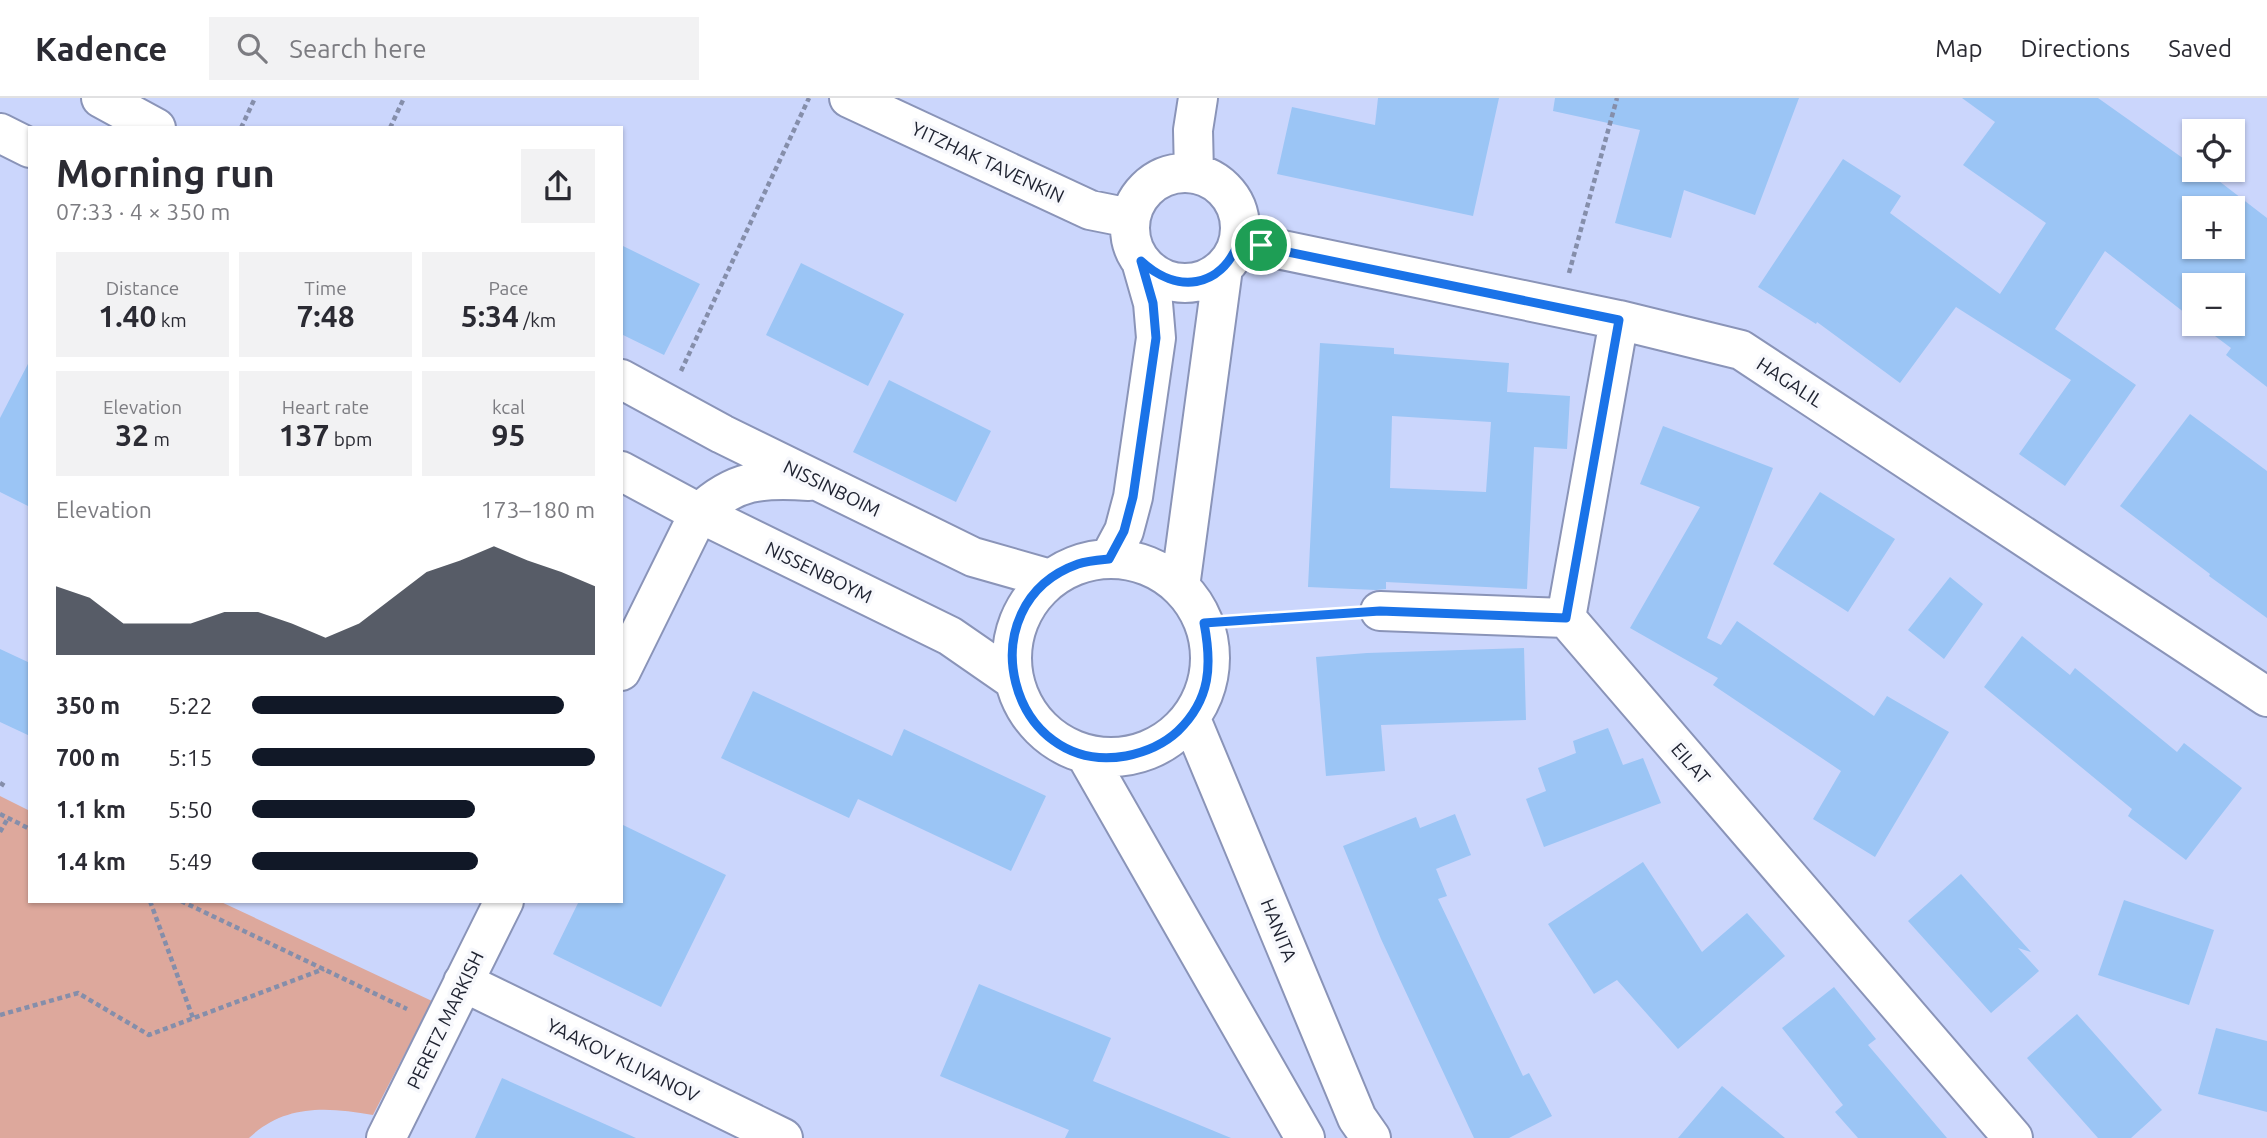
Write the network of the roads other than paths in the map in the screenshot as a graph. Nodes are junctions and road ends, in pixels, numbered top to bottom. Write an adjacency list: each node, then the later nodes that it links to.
1 (101, 98): 4 (street)
2 (849, 98): 8 (street, YITZHAK TAVENKIN)
3 (1198, 98): 7 (street)
4 (152, 126)
5 (0, 133): 6 (street)
6 (28, 147)
7 (1194, 174): 8 (street); 9 (street)
8 (1130, 218): 10 (street)
9 (1231, 255): 10 (street); 11 (street, HAGALIL); 18 (street)
10 (1141, 261): 16 (street)
11 (1619, 320): 20 (street); 23 (street, HAGALIL)
12 (623, 380): 14 (street, NISSINBOIM)
13 (623, 472): 15 (street, NISSENBOYM)
14 (818, 482): 15 (street); 17 (street, NISSINBOIM)
15 (699, 513): 21 (street); 22 (street, NISSENBOYM)
16 (1109, 559): 17 (street); 18 (street)
17 (1050, 579): 22 (street)
18 (1180, 587): 24 (street)
19 (1380, 611): 20 (street)
20 (1566, 618): 32 (street, EILAT)
21 (623, 667)
22 (1013, 679): 25 (street)
23 (2267, 697)
24 (1191, 719): 25 (street); 31 (street, HANITA)
25 (1086, 755): 30 (street)
26 (503, 903): 27 (street, PERETZ MARKISH)
27 (463, 982): 28 (street, PERETZ MARKISH); 29 (street, YAAKOV KLIVANOV)
28 (386, 1138)
29 (783, 1138)
30 (1305, 1138)
31 (1371, 1138)
32 (2013, 1138)

